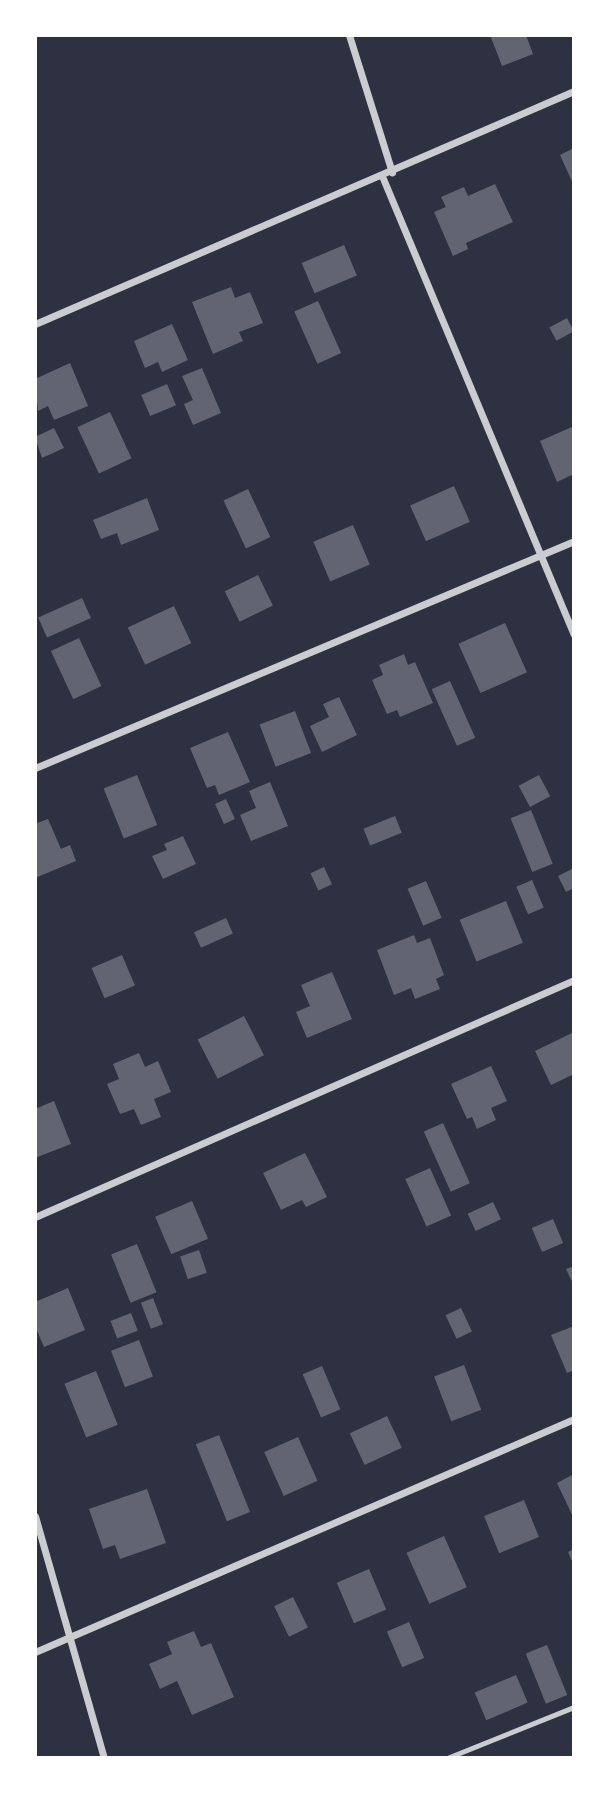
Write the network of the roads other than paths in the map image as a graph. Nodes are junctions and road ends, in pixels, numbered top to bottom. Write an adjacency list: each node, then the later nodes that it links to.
1 (349, 35): 3 (street)
2 (574, 91): 3 (street)
3 (392, 172): 4 (street)
4 (382, 176): 5 (street); 7 (street)
5 (35, 324)
6 (574, 541): 7 (street)
7 (542, 555): 8 (street); 9 (street)
8 (574, 634)
9 (35, 768)
10 (574, 979): 11 (street)
11 (35, 1217)
12 (574, 1419): 14 (street)
13 (35, 1516): 14 (street)
14 (68, 1637): 15 (street); 17 (street)
15 (35, 1652)
16 (574, 1707): 18 (lane)
17 (104, 1758)
18 (447, 1758)

